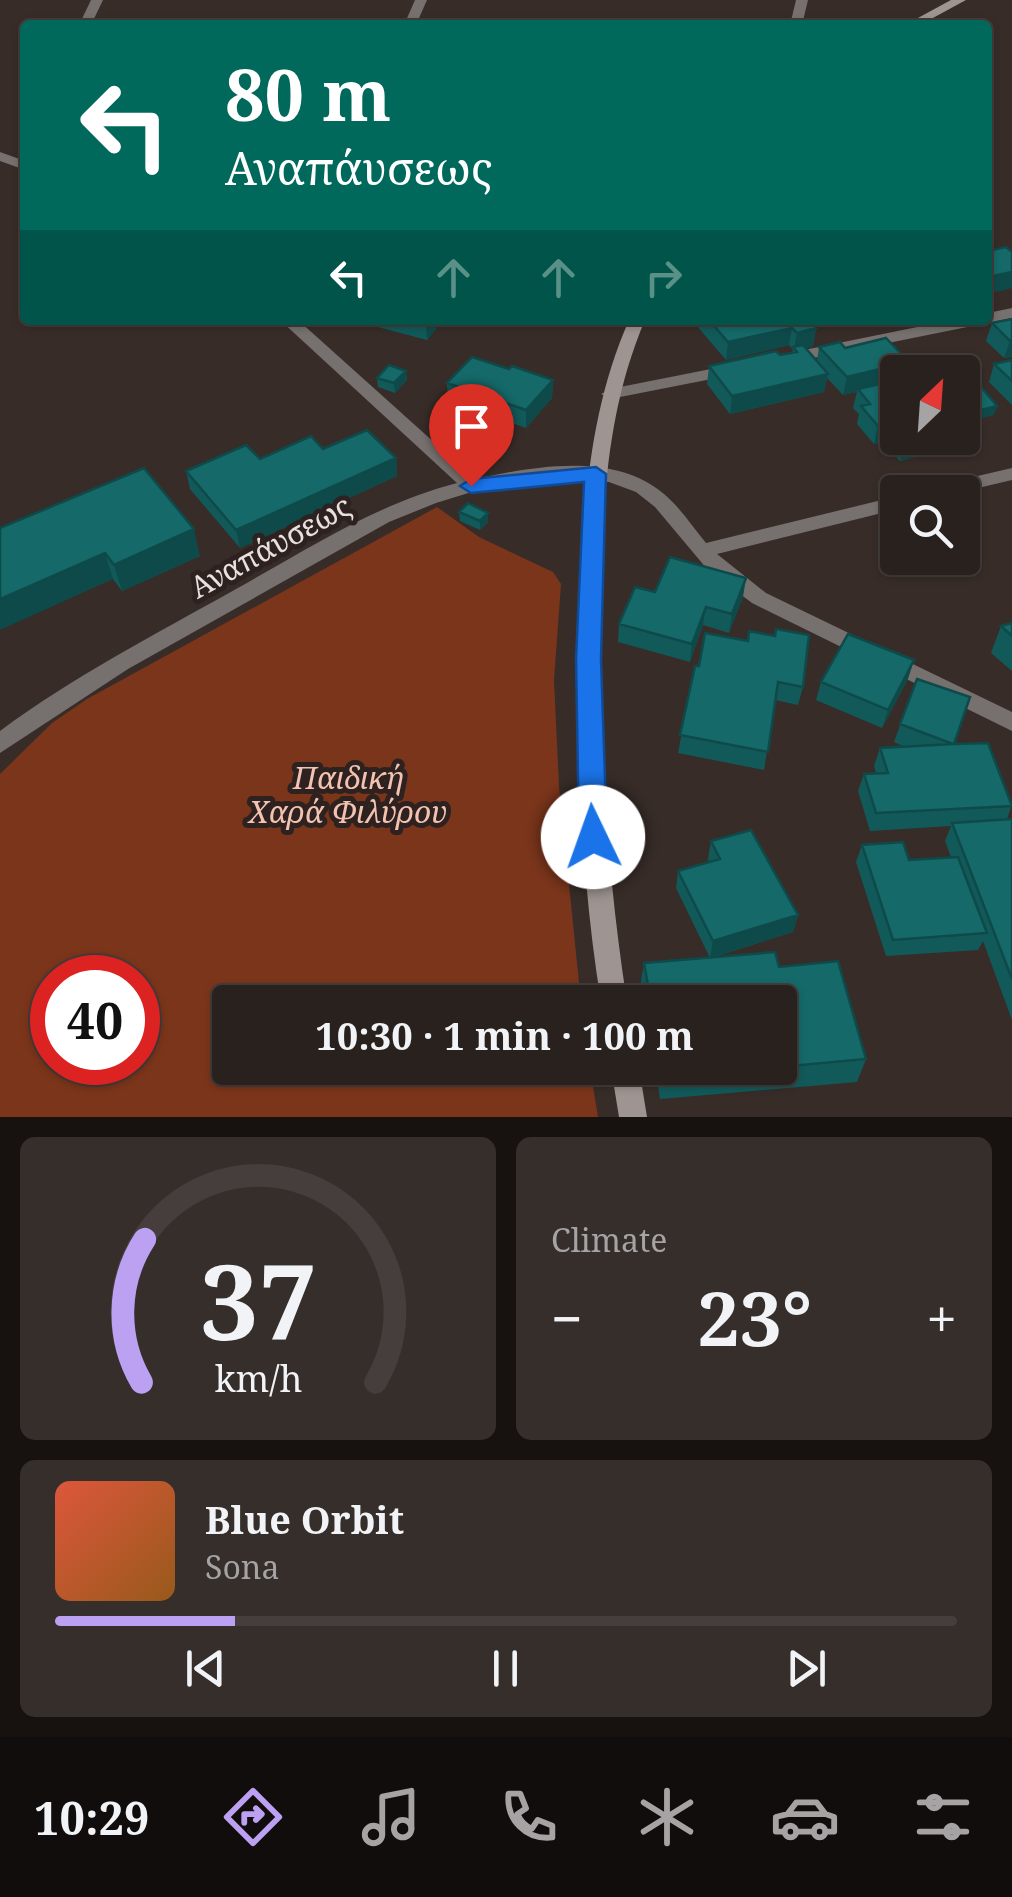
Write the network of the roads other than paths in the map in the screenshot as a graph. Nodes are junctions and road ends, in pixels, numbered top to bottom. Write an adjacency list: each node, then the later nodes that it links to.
1 (960, 0): 2 (street)
2 (921, 20)
3 (294, 325): 12 (street)
4 (634, 325): 8 (street)
5 (953, 325): 6 (street)
6 (765, 363)
7 (746, 366): 8 (street)
8 (610, 394): 9 (street)
9 (596, 474): 12 (street, Αναπάυσεως); 14 (street); 17 (street)
10 (1012, 474): 11 (street)
11 (980, 482)
12 (471, 486): 16 (street, Αναπάυσεως)
13 (880, 506): 14 (street)
14 (702, 551): 15 (street)
15 (1012, 722)
16 (0, 744)
17 (612, 985)
18 (627, 1085): 19 (street)
19 (632, 1117)

